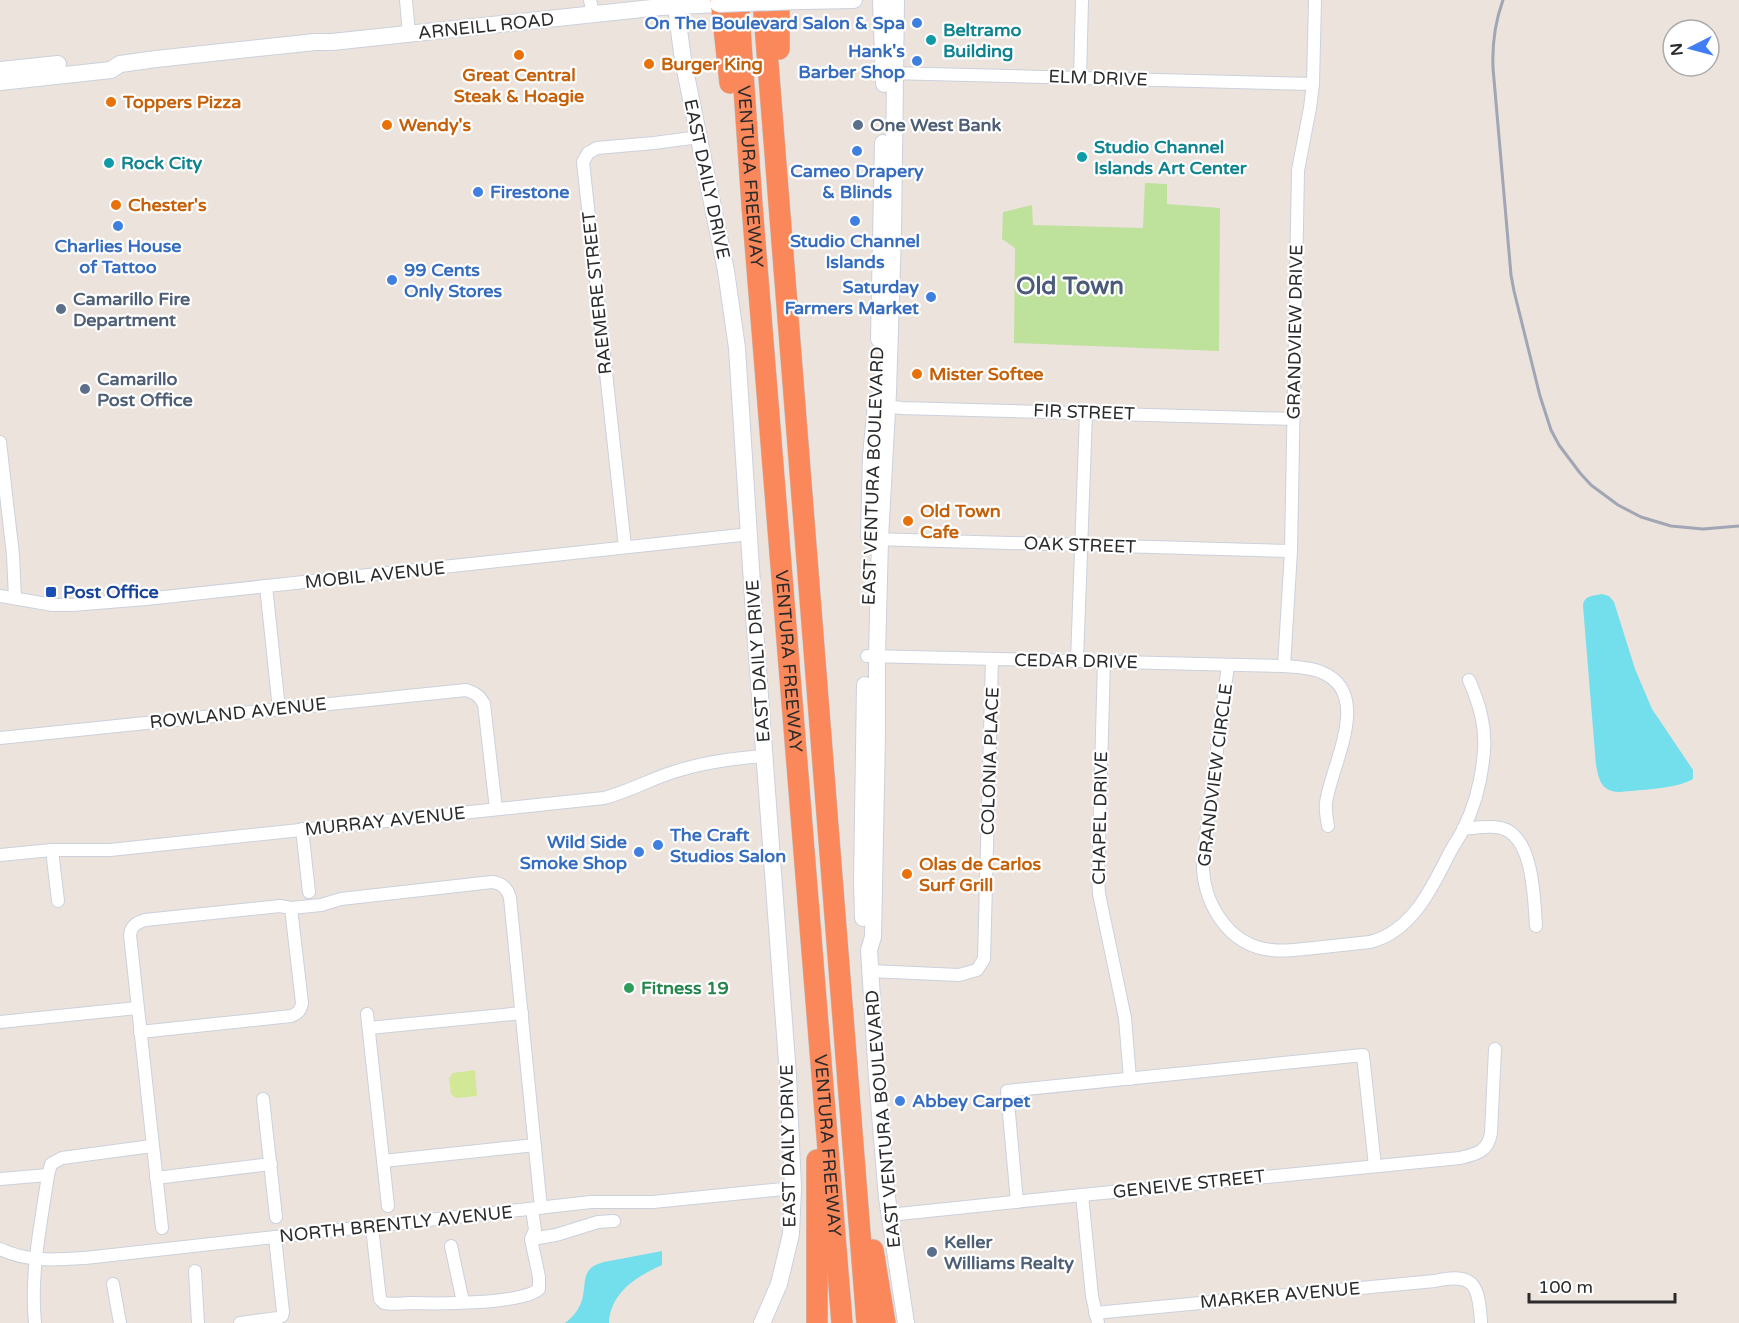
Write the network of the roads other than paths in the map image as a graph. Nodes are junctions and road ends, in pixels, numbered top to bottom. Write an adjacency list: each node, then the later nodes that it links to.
1 (406, 0): 14 (street)
2 (721, 0): 23 (highway)
3 (738, 0): 23 (highway, VENTURA FREEWAY)
4 (763, 0): 22 (highway, VENTURA FREEWAY)
5 (779, 0): 22 (highway)
6 (854, 0): 11 (main road, ARNEILL ROAD)
7 (881, 0): 17 (main road, EAST VENTURA BOULEVARD)
8 (896, 0): 17 (main road, EAST VENTURA BOULEVARD)
9 (1082, 0): 18 (street)
10 (1315, 0): 20 (street, GRANDVIEW DRIVE)
11 (801, 1): 12 (main road, ARNEILL ROAD, bridge)
12 (675, 3): 13 (main road, ARNEILL ROAD); 21 (main road, EAST DAILY DRIVE)
13 (591, 7): 14 (main road, ARNEILL ROAD)
14 (409, 34): 15 (main road, ARNEILL ROAD)
15 (120, 64): 16 (main road, ARNEILL ROAD); 19 (main road, ARNEILL ROAD)
16 (0, 70)
17 (890, 73): 18 (street, ELM DRIVE); 24 (main road, EAST VENTURA BOULEVARD)
18 (1080, 78): 20 (street, ELM DRIVE)
19 (0, 82)
20 (1313, 84): 26 (street, GRANDVIEW DRIVE)
21 (699, 137): 28 (main road, EAST DAILY DRIVE); 31 (street, RAEMERE STREET)
22 (776, 161): 69 (highway, VENTURA FREEWAY)
23 (752, 205): 64 (highway, VENTURA FREEWAY)
24 (881, 405): 25 (street, FIR STREET); 29 (main road, EAST VENTURA BOULEVARD)
25 (1086, 412): 26 (street, FIR STREET); 30 (street)
26 (1293, 419): 32 (street, GRANDVIEW DRIVE)
27 (0, 442): 35 (street)
28 (750, 534): 31 (street, MOBIL AVENUE); 45 (main road, EAST DAILY DRIVE)
29 (874, 539): 30 (street, OAK STREET); 36 (main road, EAST VENTURA BOULEVARD)
30 (1081, 545): 32 (street, OAK STREET); 38 (street)
31 (625, 547): 33 (street, MOBIL AVENUE)
32 (1291, 551): 41 (street, GRANDVIEW DRIVE)
33 (266, 586): 35 (street, MOBIL AVENUE); 43 (street)
34 (0, 596): 35 (street, MOBIL AVENUE)
35 (15, 598)
36 (872, 656): 37 (street, CEDAR DRIVE); 56 (main road, EAST VENTURA BOULEVARD)
37 (992, 659): 38 (street, CEDAR DRIVE); 56 (street, COLONIA PLACE)
38 (1077, 661): 39 (street, CEDAR DRIVE)
39 (1104, 661): 40 (street, CEDAR DRIVE); 65 (street, CHAPEL DRIVE)
40 (1228, 665): 41 (street, CEDAR DRIVE); 49 (street, GRANDVIEW CIRCLE)
41 (1284, 666): 47 (street, CEDAR DRIVE)
42 (1469, 680): 49 (street, GRANDVIEW CIRCLE)
43 (279, 709): 44 (street, ROWLAND AVENUE); 46 (street, ROWLAND AVENUE)
44 (0, 738)
45 (764, 756): 46 (street, MURRAY AVENUE); 76 (main road, EAST DAILY DRIVE)
46 (496, 809): 48 (street, MURRAY AVENUE)
47 (1328, 826)
48 (302, 829): 50 (street, MURRAY AVENUE); 52 (street)
49 (1463, 829): 55 (street)
50 (52, 850): 51 (street, MURRAY AVENUE); 53 (street)
51 (0, 855)
52 (309, 892)
53 (58, 901)
54 (291, 908): 57 (street); 58 (street); 62 (street)
55 (1536, 926)
56 (870, 971): 81 (main road, EAST VENTURA BOULEVARD)
57 (137, 1008): 60 (street); 62 (street)
58 (522, 1013): 61 (street); 67 (street)
59 (367, 1014): 61 (street)
60 (0, 1022)
61 (369, 1028): 70 (street)
62 (140, 1032): 68 (street)
63 (1495, 1049): 72 (street, GENEIVE STREET)
64 (822, 1073): 100 (highway); 101 (highway, VENTURA FREEWAY)
65 (1130, 1079): 72 (street); 78 (street)
66 (263, 1099): 71 (street)
67 (535, 1145): 70 (street); 80 (street)
68 (152, 1146): 73 (street); 74 (street)
69 (855, 1160): 102 (highway, VENTURA FREEWAY); 103 (highway)
70 (383, 1161): 79 (street)
71 (271, 1164): 74 (street); 82 (street)
72 (1375, 1166): 77 (street, GENEIVE STREET)
73 (48, 1175): 75 (street); 90 (street)
74 (156, 1178): 85 (street)
75 (0, 1179)
76 (793, 1188): 80 (street, NORTH BRENTLY AVENUE); 99 (main road, EAST DAILY DRIVE)
77 (1082, 1195): 78 (street, GENEIVE STREET); 94 (street)
78 (1017, 1202): 81 (street, GENEIVE STREET)
79 (388, 1206)
80 (536, 1209): 84 (street, NORTH BRENTLY AVENUE); 87 (street)
81 (889, 1215): 104 (main road, EAST VENTURA BOULEVARD)
82 (276, 1217)
83 (614, 1221): 87 (street)
84 (372, 1227): 86 (street, NORTH BRENTLY AVENUE); 93 (street)
85 (162, 1228)
86 (275, 1237): 90 (street, NORTH BRENTLY AVENUE); 98 (street)
87 (531, 1239): 93 (street)
88 (451, 1246): 93 (street)
89 (0, 1249): 90 (street, NORTH BRENTLY AVENUE)
90 (35, 1260): 95 (street)
91 (195, 1271): 97 (street)
92 (113, 1284): 96 (street)
93 (464, 1302)
94 (1097, 1318): 105 (street, MARKER AVENUE)
95 (35, 1323)
96 (120, 1323)
97 (198, 1323)
98 (240, 1323)
99 (762, 1323)
100 (817, 1323)
101 (842, 1323)
102 (867, 1323)
103 (885, 1323)
104 (906, 1323)
105 (1481, 1323)

